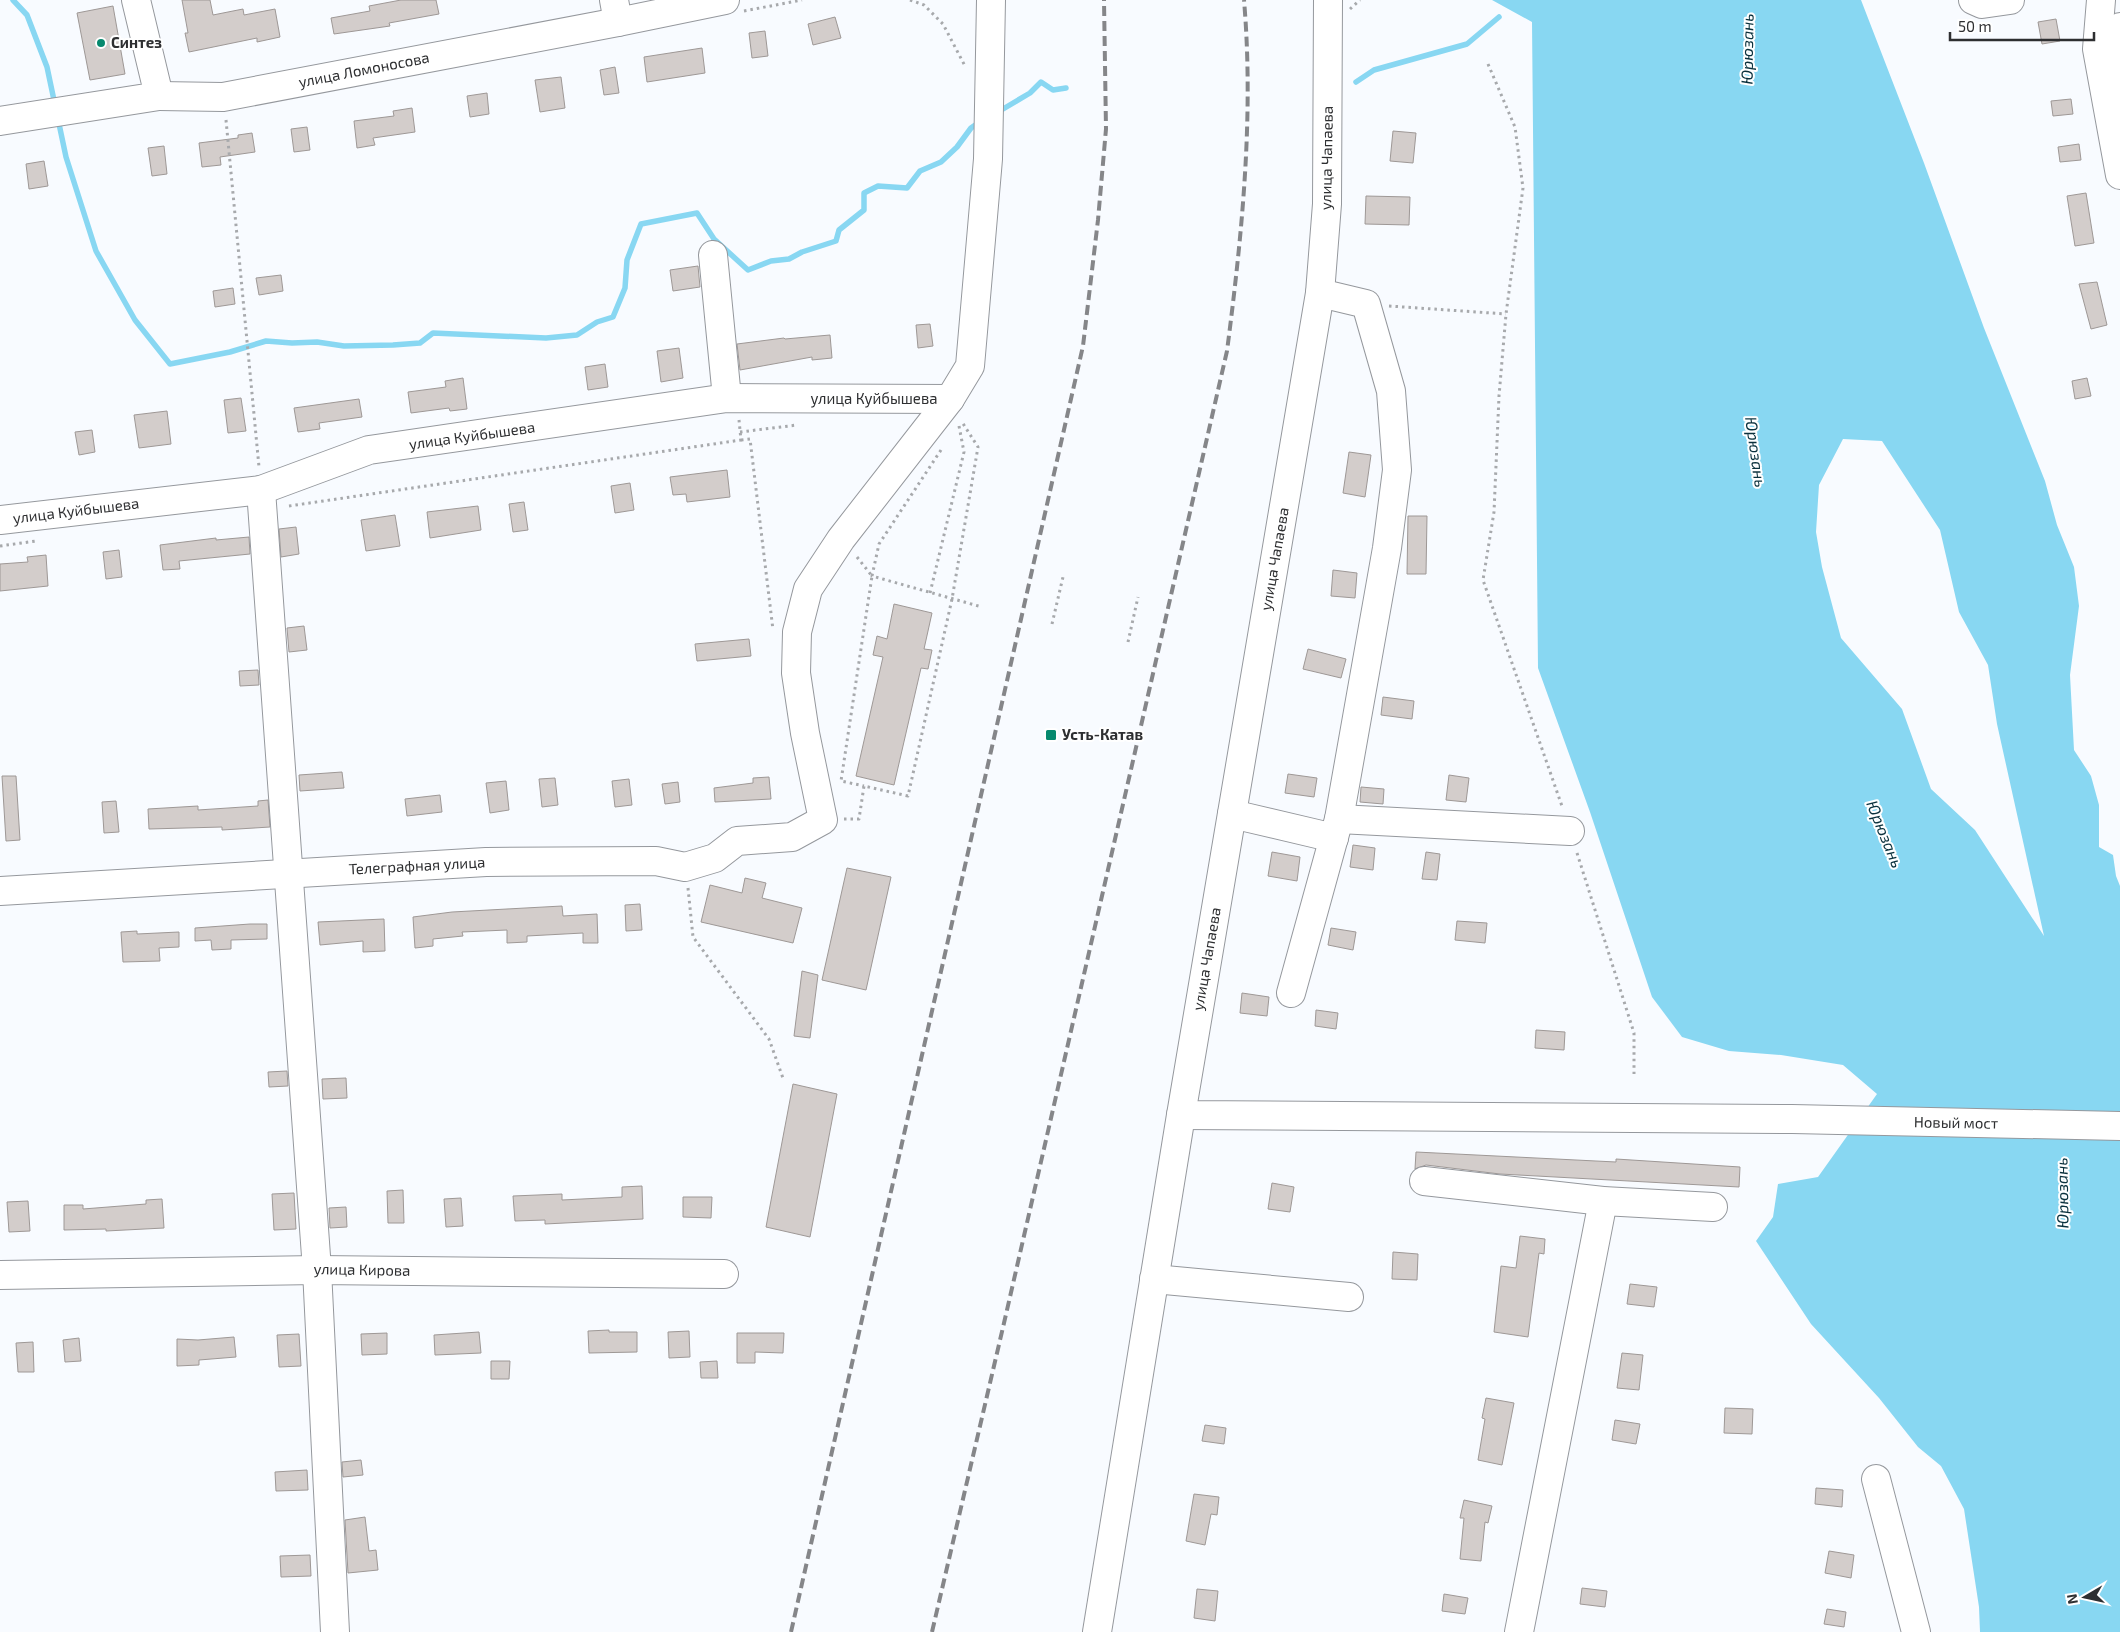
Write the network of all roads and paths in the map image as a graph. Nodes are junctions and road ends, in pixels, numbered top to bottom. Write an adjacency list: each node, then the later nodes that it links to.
1 (136, 0): 13 (street)
2 (725, 0): 9 (street, улица Ломоносова)
3 (910, 0): 12 (path)
4 (990, 0): 23 (street)
5 (1328, 0): 19 (street, улица Чапаева)
6 (1973, 0): 7 (street)
7 (2010, 0)
8 (2101, 0): 15 (street)
9 (616, 11): 14 (street, улица Ломоносова)
10 (2120, 27): 15 (street)
11 (1488, 64): 21 (path)
12 (966, 68)
13 (159, 96): 14 (street, улица Ломоносова); 16 (street, улица Ломоносова)
14 (223, 97): 28 (path)
15 (2109, 110): 17 (street)
16 (0, 121)
17 (2120, 174)
18 (713, 255): 22 (street)
19 (1320, 293): 20 (street); 41 (street, улица Чапаева)
20 (1366, 304): 21 (path); 43 (street)
21 (1506, 314): 44 (path)
22 (727, 398): 23 (street, улица Куйбышева); 28 (street, улица Куйбышева)
23 (953, 405): 30 (street); 33 (path); 35 (path)
24 (798, 425): 25 (path)
25 (740, 432)
26 (741, 440): 38 (path)
27 (942, 447): 31 (path)
28 (261, 490): 29 (street, улица Куйбышева); 46 (street)
29 (0, 520)
30 (842, 539): 31 (path); 45 (street, Телеграфная улица)
31 (872, 576): 33 (path); 40 (path)
32 (1063, 577): 37 (path)
33 (930, 593): 35 (path)
34 (1138, 597): 39 (path)
35 (952, 599): 36 (path); 40 (path)
36 (982, 607)
37 (1052, 624)
38 (774, 635)
39 (1128, 642)
40 (864, 786): 42 (path)
41 (1232, 814): 43 (street); 51 (street, улица Чапаева)
42 (858, 819)
43 (1337, 828): 44 (street); 48 (street)
44 (1570, 831): 49 (path)
45 (685, 867): 46 (street, Телеграфная улица); 50 (path)
46 (290, 875): 47 (street, Телеграфная улица); 56 (street)
47 (0, 890)
48 (1291, 993)
49 (1634, 1074)
50 (784, 1082)
51 (1181, 1115): 52 (street, Новый мост); 59 (street, улица Чапаева)
52 (2120, 1126)
53 (1424, 1181): 54 (street)
54 (1604, 1201): 55 (street); 64 (street)
55 (1713, 1207)
56 (317, 1270): 57 (street, улица Кирова); 58 (street, улица Кирова); 62 (street)
57 (724, 1274)
58 (0, 1275)
59 (1154, 1279): 60 (street); 63 (street, улица Чапаева)
60 (1349, 1297)
61 (1876, 1479): 65 (street)
62 (335, 1632)
63 (1097, 1632)
64 (1518, 1632)
65 (1916, 1632)

